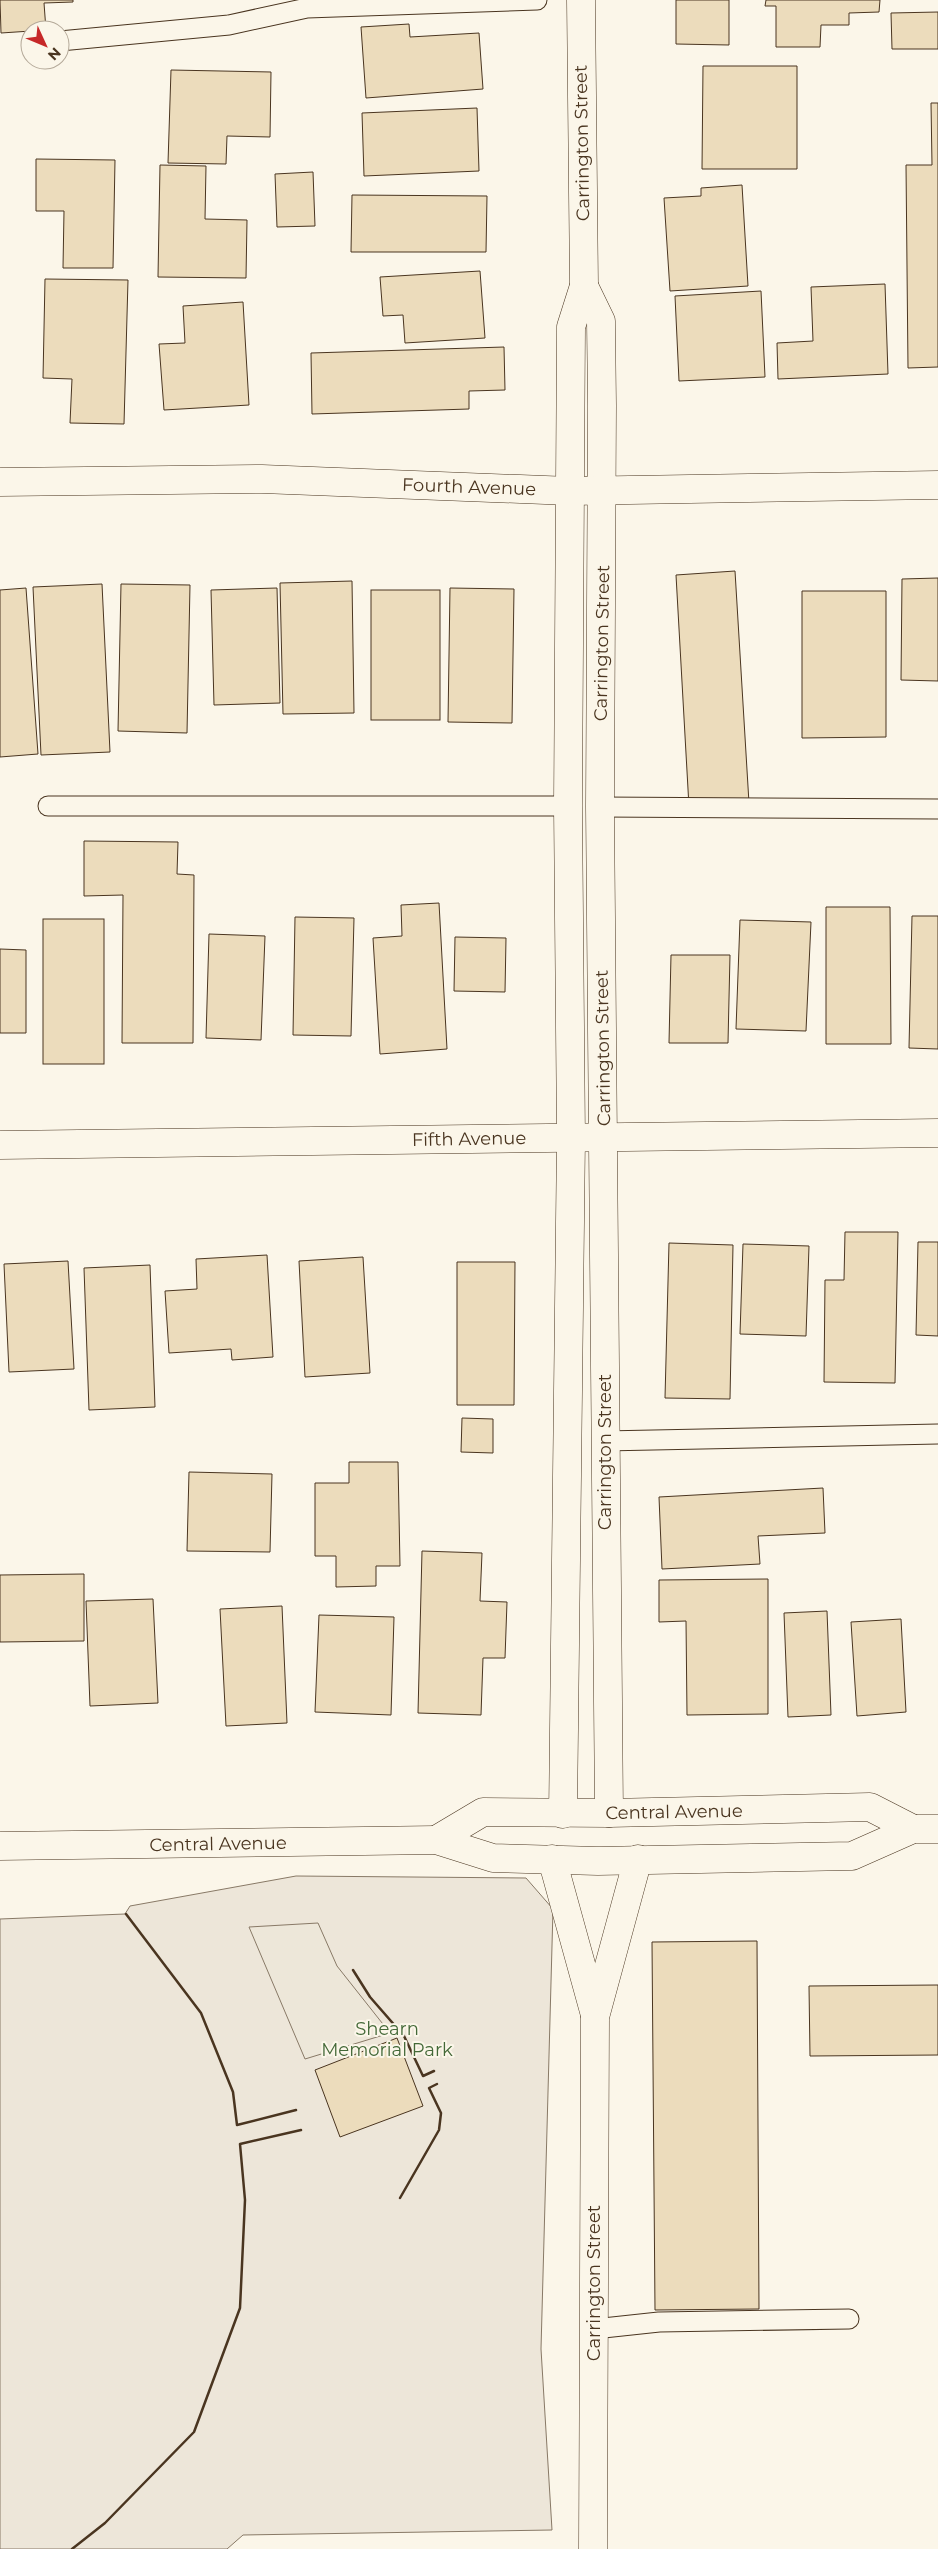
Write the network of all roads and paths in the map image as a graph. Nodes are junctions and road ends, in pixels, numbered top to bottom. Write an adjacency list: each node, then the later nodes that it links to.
1 (537, 0): 3 (lane)
2 (581, 0): 4 (street, Carrington Street)
3 (70, 40)
4 (584, 286): 7 (street, Carrington Street); 8 (street, Carrington Street)
5 (0, 482): 7 (street, Fourth Avenue)
6 (938, 485): 8 (street, Fourth Avenue)
7 (570, 491): 8 (street, Fourth Avenue); 10 (street, Carrington Street)
8 (604, 491): 11 (street, Carrington Street)
9 (48, 806): 10 (lane)
10 (568, 806): 14 (street, Carrington Street)
11 (600, 806): 12 (lane); 15 (street, Carrington Street)
12 (938, 809)
13 (938, 1134): 15 (street, Fifth Avenue)
14 (571, 1138): 15 (street, Fifth Avenue); 16 (street, Fifth Avenue); 20 (street, Carrington Street)
15 (604, 1138): 18 (street, Carrington Street)
16 (0, 1145)
17 (938, 1434): 18 (lane)
18 (604, 1441): 19 (street, Carrington Street)
19 (609, 1813): 20 (street, Central Avenue); 21 (street, Central Avenue)
20 (562, 1814): 22 (street, Central Avenue)
21 (926, 1829): 25 (street, Central Avenue)
22 (436, 1840): 23 (street, Central Avenue); 24 (street, Central Avenue)
23 (0, 1846)
24 (552, 1859): 25 (street, Central Avenue); 26 (street, Carrington Street)
25 (638, 1860): 26 (street, Carrington Street)
26 (595, 2017): 28 (street, Carrington Street)
27 (849, 2319): 28 (lane)
28 (594, 2329): 29 (street, Carrington Street)
29 (593, 2549)

